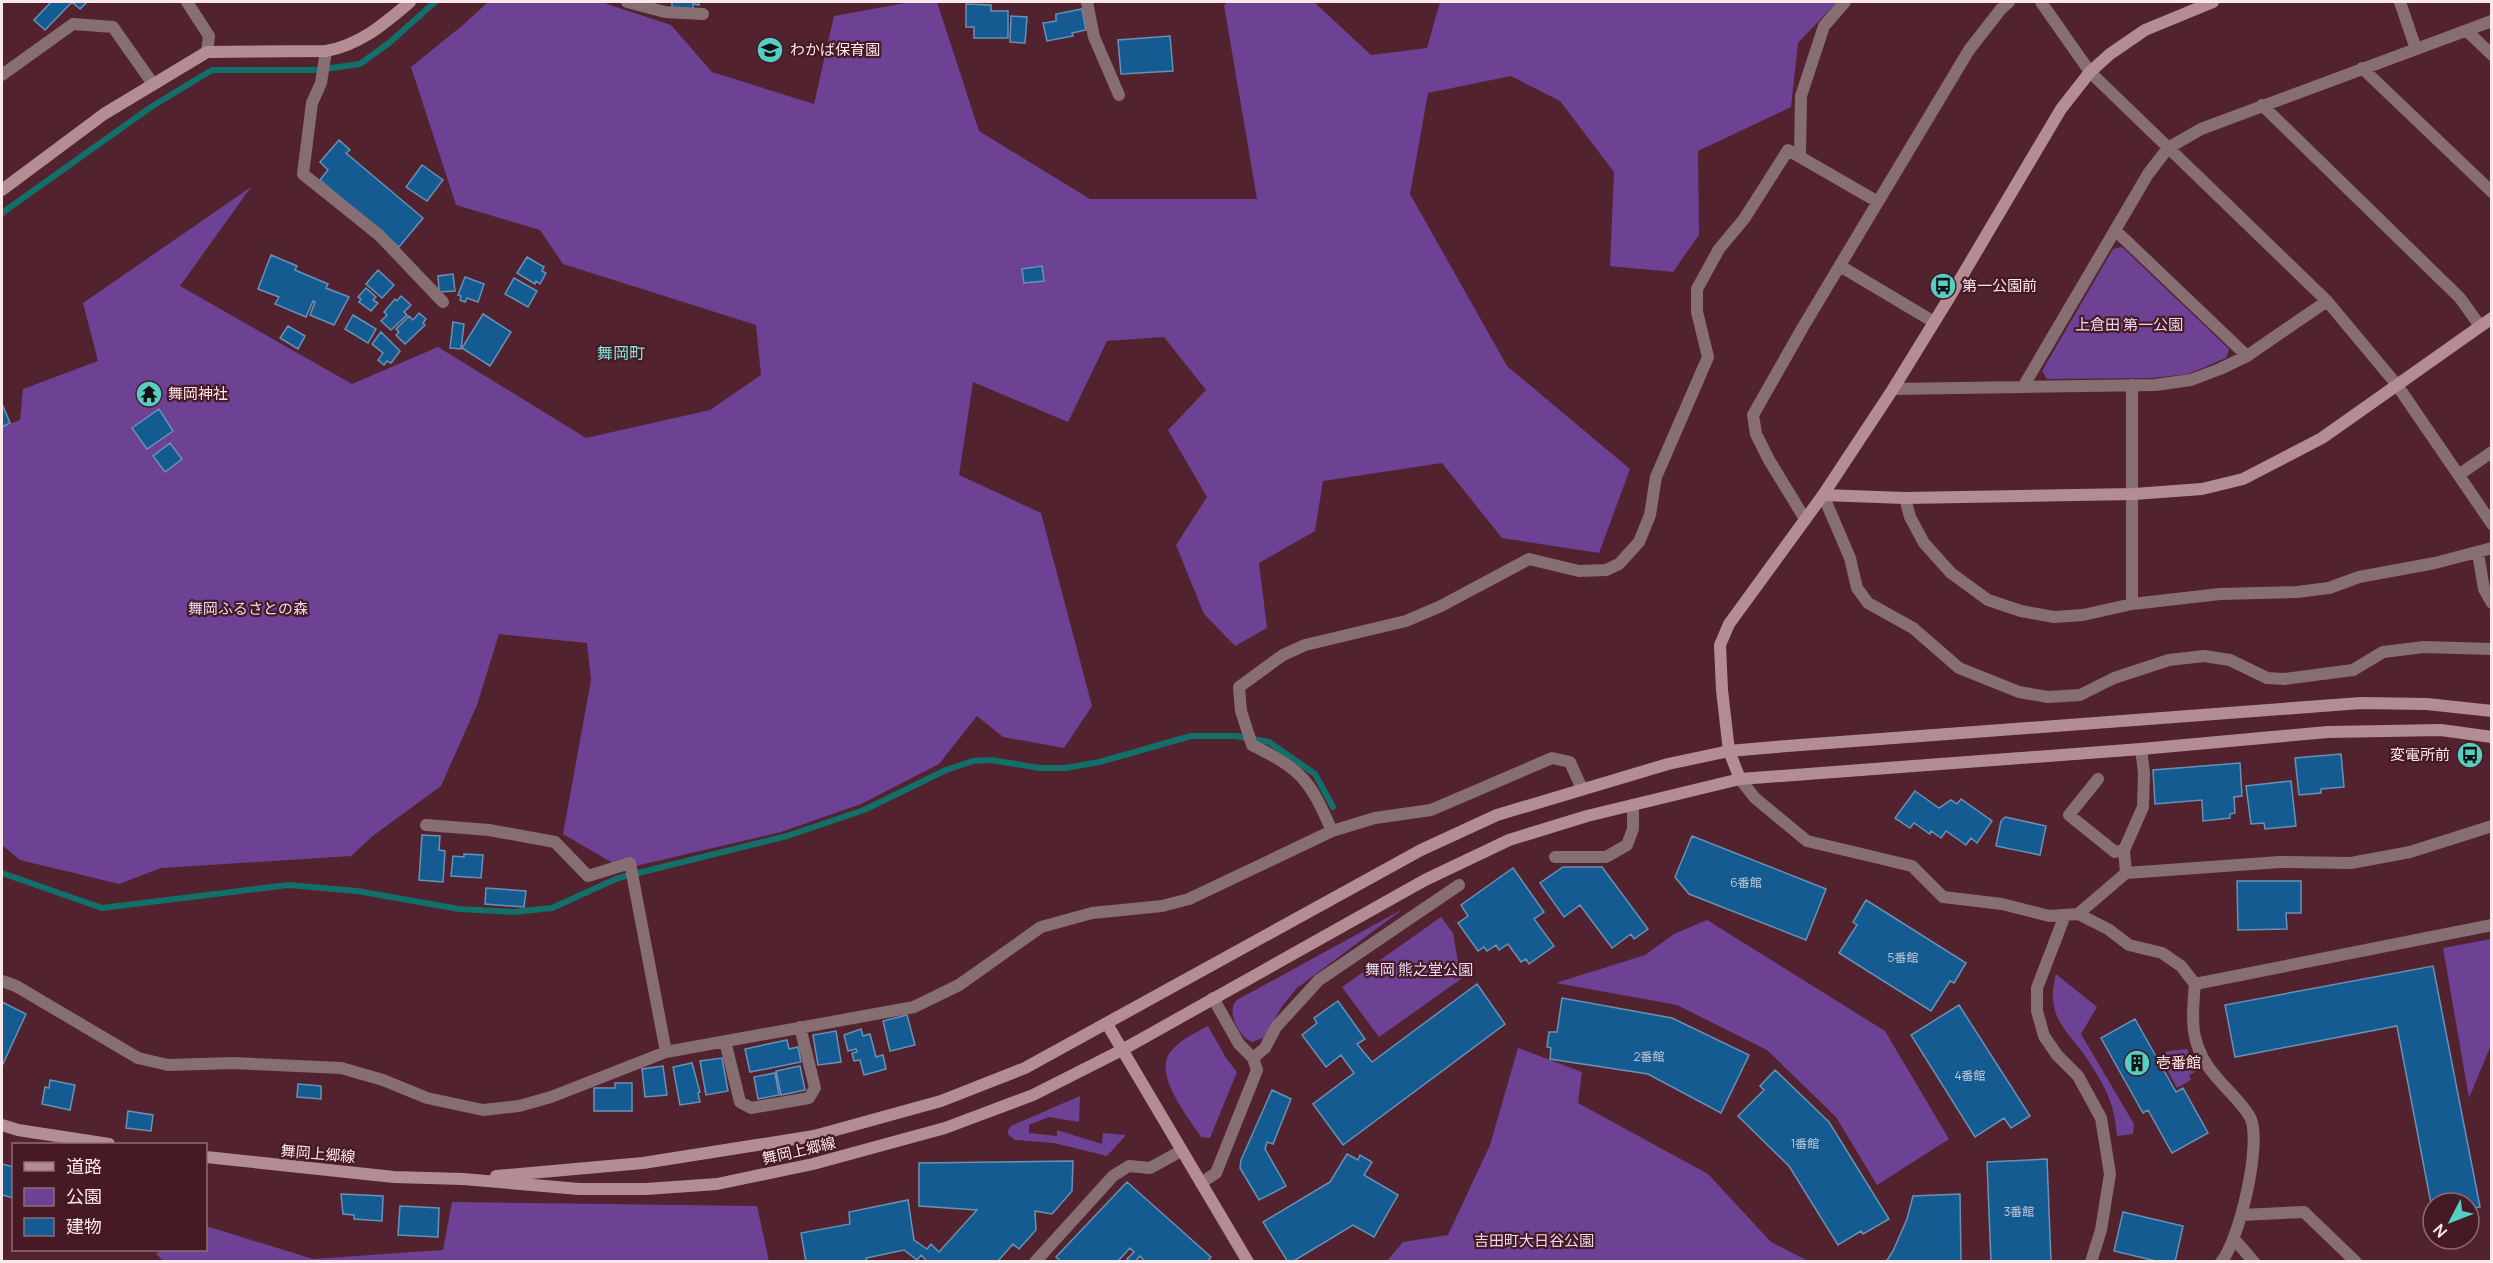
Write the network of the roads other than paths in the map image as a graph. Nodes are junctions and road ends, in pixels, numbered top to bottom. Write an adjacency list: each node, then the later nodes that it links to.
1 (187, 2): 15 (street)
2 (410, 2): 14 (street)
3 (627, 2): 10 (street)
4 (1087, 2): 21 (street)
5 (1845, 2): 24 (street)
6 (2009, 2): 27 (street)
7 (2041, 2): 18 (street)
8 (2213, 2): 18 (street)
9 (2400, 2): 13 (street)
10 (703, 14)
11 (2492, 21): 12 (street)
12 (2466, 31): 13 (street); 16 (street)
13 (2416, 49): 17 (street)
14 (326, 51): 15 (street); 31 (street)
15 (207, 52): 20 (street)
16 (2492, 55)
17 (2362, 68): 22 (street); 26 (street)
18 (2090, 72): 23 (street); 33 (street)
19 (2, 75): 20 (street)
20 (153, 84): 25 (street)
21 (1119, 95)
22 (2262, 105): 23 (street); 34 (street)
23 (2168, 148): 28 (street); 30 (street)
24 (1800, 157): 27 (street); 62 (street)
25 (2, 190)
26 (2492, 192)
27 (1878, 202): 29 (street)
28 (2115, 230): 35 (street); 38 (street)
29 (1839, 266): 33 (street); 45 (street)
30 (2327, 301): 35 (street); 37 (street)
31 (443, 302)
32 (2492, 318): 34 (street)
33 (1935, 322): 39 (street)
34 (2481, 326): 37 (street)
35 (2247, 356): 36 (street)
36 (2132, 385): 38 (street); 42 (street)
37 (2397, 385): 41 (street); 42 (street)
38 (2023, 387): 39 (street)
39 (1893, 389): 43 (street)
40 (2492, 452): 41 (street)
41 (2460, 474): 46 (street)
42 (2134, 494): 44 (street); 50 (street)
43 (1823, 495): 44 (street); 45 (street); 51 (street)
44 (1905, 498): 50 (street)
45 (1804, 519): 55 (street)
46 (2492, 524)
47 (2492, 548): 48 (street)
48 (2478, 553): 49 (street); 50 (street)
49 (2492, 603)
50 (2132, 604)
51 (2492, 649)
52 (2492, 711): 55 (street, 舞岡上郷線)
53 (2492, 737): 54 (street, 舞岡上郷線)
54 (2141, 749): 56 (street, 舞岡上郷線); 63 (street)
55 (1729, 751): 56 (street); 58 (street, 舞岡上郷線)
56 (1740, 779): 59 (street, 舞岡上郷線); 68 (street)
57 (2098, 779): 63 (street)
58 (1582, 789): 62 (street); 73 (street, 舞岡上郷線)
59 (1632, 805): 64 (street); 72 (street, 舞岡上郷線)
60 (426, 825): 77 (street)
61 (2492, 826): 65 (street)
62 (1332, 831): 74 (street)
63 (2124, 850): 65 (street)
64 (1555, 857)
65 (2126, 873): 67 (street)
66 (1459, 885): 78 (street)
67 (2078, 914): 68 (street); 71 (street)
68 (2065, 915): 89 (street)
69 (2492, 925): 71 (street)
70 (2, 981): 77 (street)
71 (2194, 984): 85 (street)
72 (1213, 998): 76 (street, 舞岡上郷線); 78 (street)
73 (1107, 1024): 76 (street); 83 (street, 舞岡上郷線)
74 (800, 1027): 75 (street); 75 (street)
75 (724, 1041): 77 (street)
76 (1122, 1050): 81 (street); 83 (street, 舞岡上郷線)
77 (666, 1052)
78 (1254, 1058): 84 (street)
79 (2, 1125): 80 (street)
80 (102, 1143)
81 (1181, 1152): 84 (street); 87 (street)
82 (207, 1157): 83 (street, 舞岡上郷線)
83 (463, 1179)
84 (1201, 1183): 88 (street)
85 (2241, 1215): 86 (street); 92 (street)
86 (2234, 1239): 90 (street); 91 (street)
87 (1035, 1262)
88 (1248, 1262)
89 (2091, 1262)
90 (2221, 1262)
91 (2254, 1262)
92 (2356, 1262)

